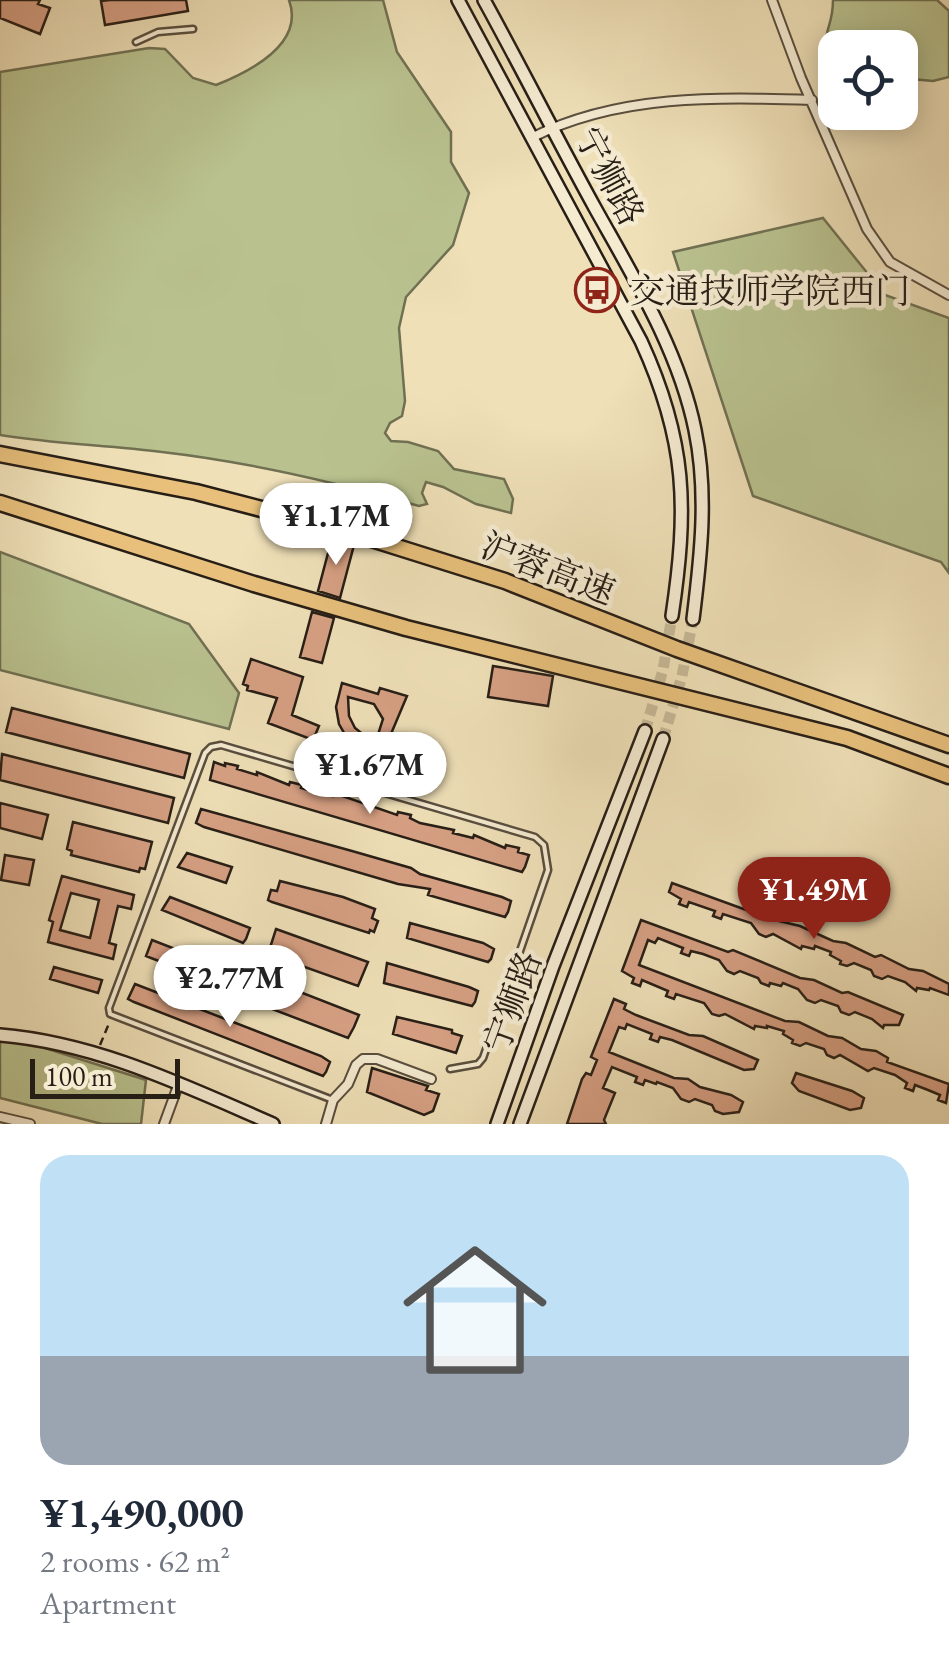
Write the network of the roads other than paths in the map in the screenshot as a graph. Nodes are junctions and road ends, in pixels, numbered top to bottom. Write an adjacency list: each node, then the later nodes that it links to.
1 (458, 0): 8 (main road, 宁狮路)
2 (484, 0): 7 (main road, 宁狮路)
3 (772, 0): 6 (street)
4 (193, 29): 5 (lane)
5 (136, 42)
6 (812, 100): 7 (street); 9 (street)
7 (552, 127): 8 (street); 13 (main road, 宁狮路)
8 (531, 138): 12 (main road, 宁狮路)
9 (949, 295)
10 (0, 454): 16 (highway, 沪蓉高速)
11 (0, 504): 17 (highway)
12 (672, 616)
13 (693, 619)
14 (645, 732): 28 (main road, 宁狮路)
15 (663, 739): 29 (main road, 宁狮路)
16 (949, 745)
17 (949, 776)
18 (0, 1036): 21 (main road)
19 (450, 1069): 22 (lane)
20 (431, 1078): 22 (street)
21 (180, 1084): 25 (street); 26 (main road)
22 (333, 1100): 27 (street)
23 (0, 1118): 24 (street)
24 (30, 1124)
25 (164, 1124)
26 (273, 1124)
27 (326, 1124)
28 (498, 1124)
29 (520, 1124)

